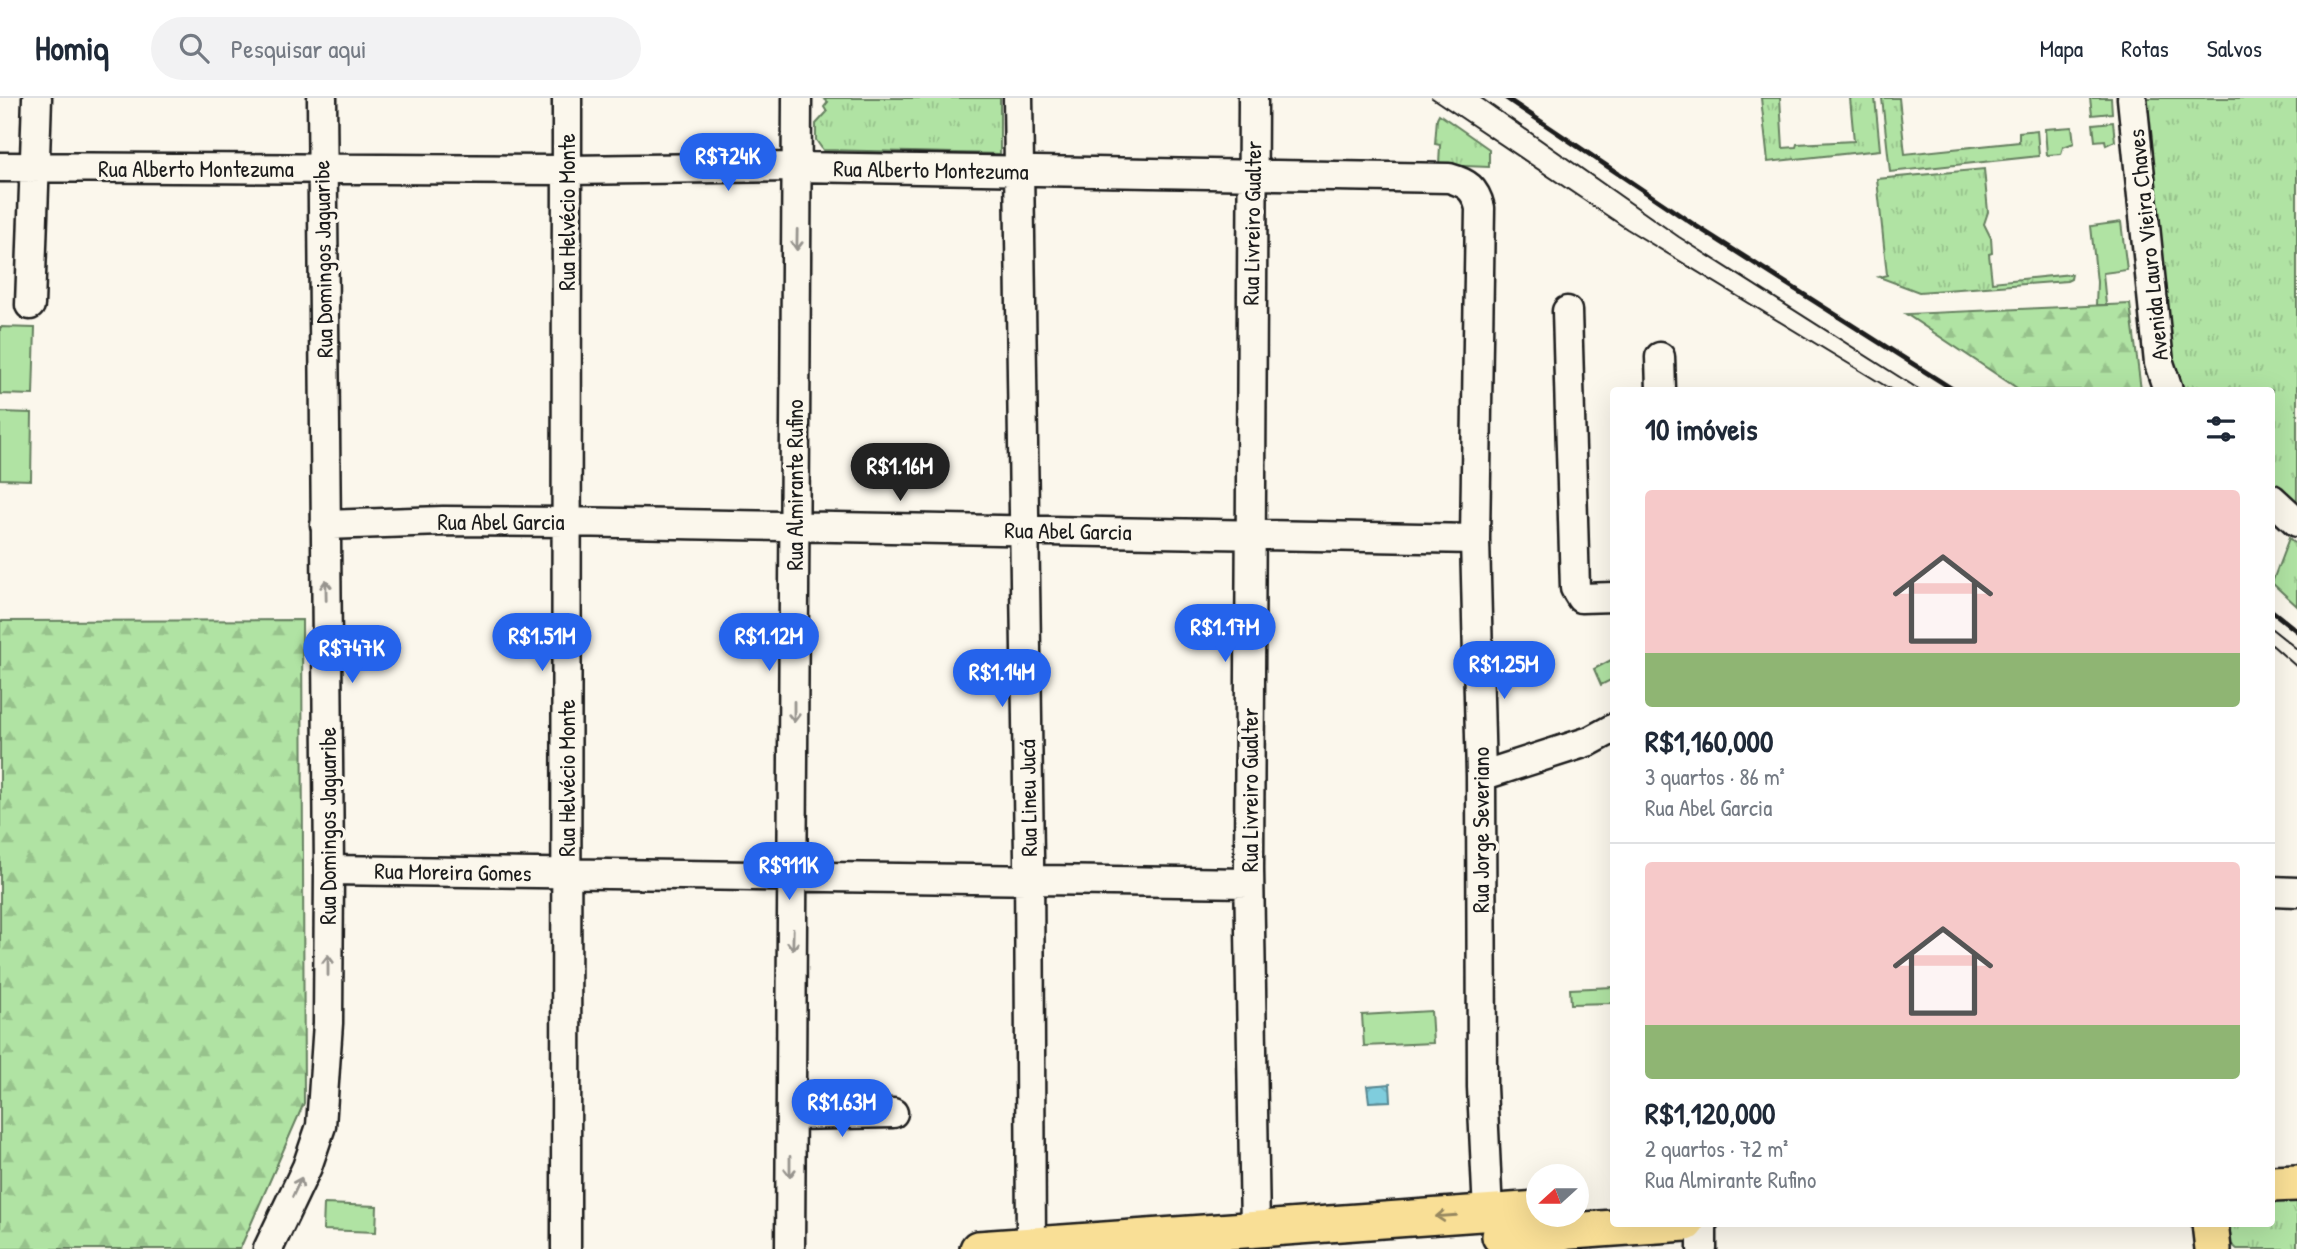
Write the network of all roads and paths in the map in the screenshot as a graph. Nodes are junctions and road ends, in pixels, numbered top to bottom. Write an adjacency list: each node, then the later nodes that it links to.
1 (37, 98): 10 (street)
2 (322, 98): 11 (street, Rua Domingos Jaguaribe)
3 (567, 98): 12 (street, Rua Helvécio Monte)
4 (797, 98): 9 (street, Rua Almirante Rufino)
5 (1018, 98): 13 (street, Rua Lineu Jucá)
6 (1253, 98): 14 (street, Rua Livreiro Gualter)
7 (2132, 98): 20 (street, Avenida Lauro Vieira Chaves)
8 (0, 167): 10 (street, Rua Alberto Montezuma)
9 (797, 167): 12 (street, Rua Alberto Montezuma); 13 (street, Rua Alberto Montezuma); 25 (street, Rua Almirante Rufino, one-way to 25)
10 (36, 168): 11 (street, Rua Alberto Montezuma); 16 (street)
11 (322, 170): 12 (street, Rua Alberto Montezuma); 24 (street, Rua Domingos Jaguaribe)
12 (567, 170): 22 (street, Rua Helvécio Monte)
13 (1018, 171): 14 (street, Rua Alberto Montezuma); 26 (street, Rua Lineu Jucá)
14 (1251, 174): 15 (street, Rua Alberto Montezuma); 27 (street, Rua Livreiro Gualter)
15 (1477, 196): 28 (street, Rua Jorge Severiano)
16 (30, 305)
17 (1567, 311): 29 (street)
18 (1660, 357): 19 (street)
19 (1661, 387)
20 (2167, 387)
21 (2275, 502): 23 (street)
22 (566, 522): 24 (street, Rua Abel Garcia); 25 (street, Rua Abel Garcia); 33 (street, Rua Helvécio Monte)
23 (2297, 522)
24 (325, 525): 32 (street, Rua Domingos Jaguaribe, one-way to 24)
25 (794, 525): 26 (street, Rua Abel Garcia); 34 (street, Rua Almirante Rufino, one-way to 34)
26 (1025, 531): 27 (street, Rua Abel Garcia); 35 (street, Rua Lineu Jucá)
27 (1250, 534): 28 (street, Rua Abel Garcia); 36 (street, Rua Livreiro Gualter)
28 (1475, 539): 31 (street, Rua Jorge Severiano)
29 (1610, 597)
30 (1610, 730): 31 (street)
31 (1481, 776): 48 (street, Rua Jorge Severiano)
32 (329, 870): 33 (street, Rua Moreira Gomes); 54 (street, Rua Domingos Jaguaribe, one-way to 32)
33 (567, 874): 34 (street, Rua Moreira Gomes); 55 (street, Rua Helvécio Monte)
34 (793, 878): 35 (street, Rua Moreira Gomes); 40 (street, Rua Almirante Rufino, one-way to 40)
35 (1029, 879): 36 (street, Rua Moreira Gomes); 53 (street, Rua Lineu Jucá)
36 (1249, 883): 52 (street, Rua Livreiro Gualter)
37 (2275, 891): 38 (street)
38 (2297, 892)
39 (892, 1113): 40 (street)
40 (791, 1115): 56 (street, Rua Almirante Rufino, one-way to 56)
41 (2297, 1159): 42 (main road)
42 (2275, 1161)
43 (2297, 1182): 44 (main road)
44 (2275, 1184)
45 (1610, 1205): 46 (main road)
46 (1589, 1206)
47 (1526, 1210): 48 (main road)
48 (1488, 1213): 52 (main road, one-way to 52)
49 (1628, 1227): 58 (main road)
50 (1702, 1227): 59 (street)
51 (2210, 1227): 60 (main road)
52 (1255, 1229): 53 (main road)
53 (1031, 1246): 57 (main road)
54 (268, 1249)
55 (566, 1249)
56 (790, 1249)
57 (978, 1249)
58 (1308, 1249)
59 (1702, 1249)
60 (2213, 1249)

